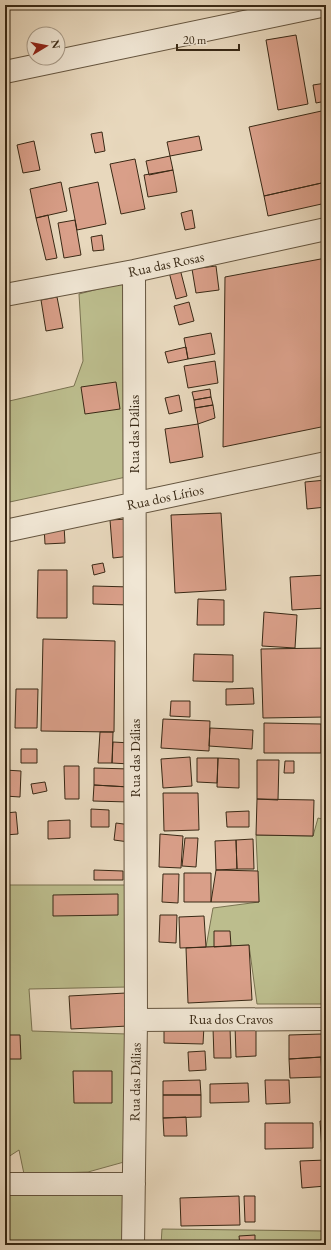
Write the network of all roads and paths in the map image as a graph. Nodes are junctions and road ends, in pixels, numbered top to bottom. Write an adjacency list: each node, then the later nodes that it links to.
1 (326, 5): 2 (street)
2 (5, 72)
3 (326, 229): 4 (street, Rua das Rosas)
4 (134, 271): 5 (street, Rua das Rosas); 7 (street, Rua das Dálias)
5 (5, 295)
6 (326, 463): 7 (street, Rua dos Lírios)
7 (134, 504): 8 (street, Rua dos Lírios); 10 (street, Rua das Dálias)
8 (5, 531)
9 (326, 1019): 10 (street, Rua dos Cravos)
10 (136, 1020): 12 (street, Rua das Dálias)
11 (5, 1184): 12 (street)
12 (134, 1184): 13 (street, Rua das Dálias)
13 (134, 1245)

